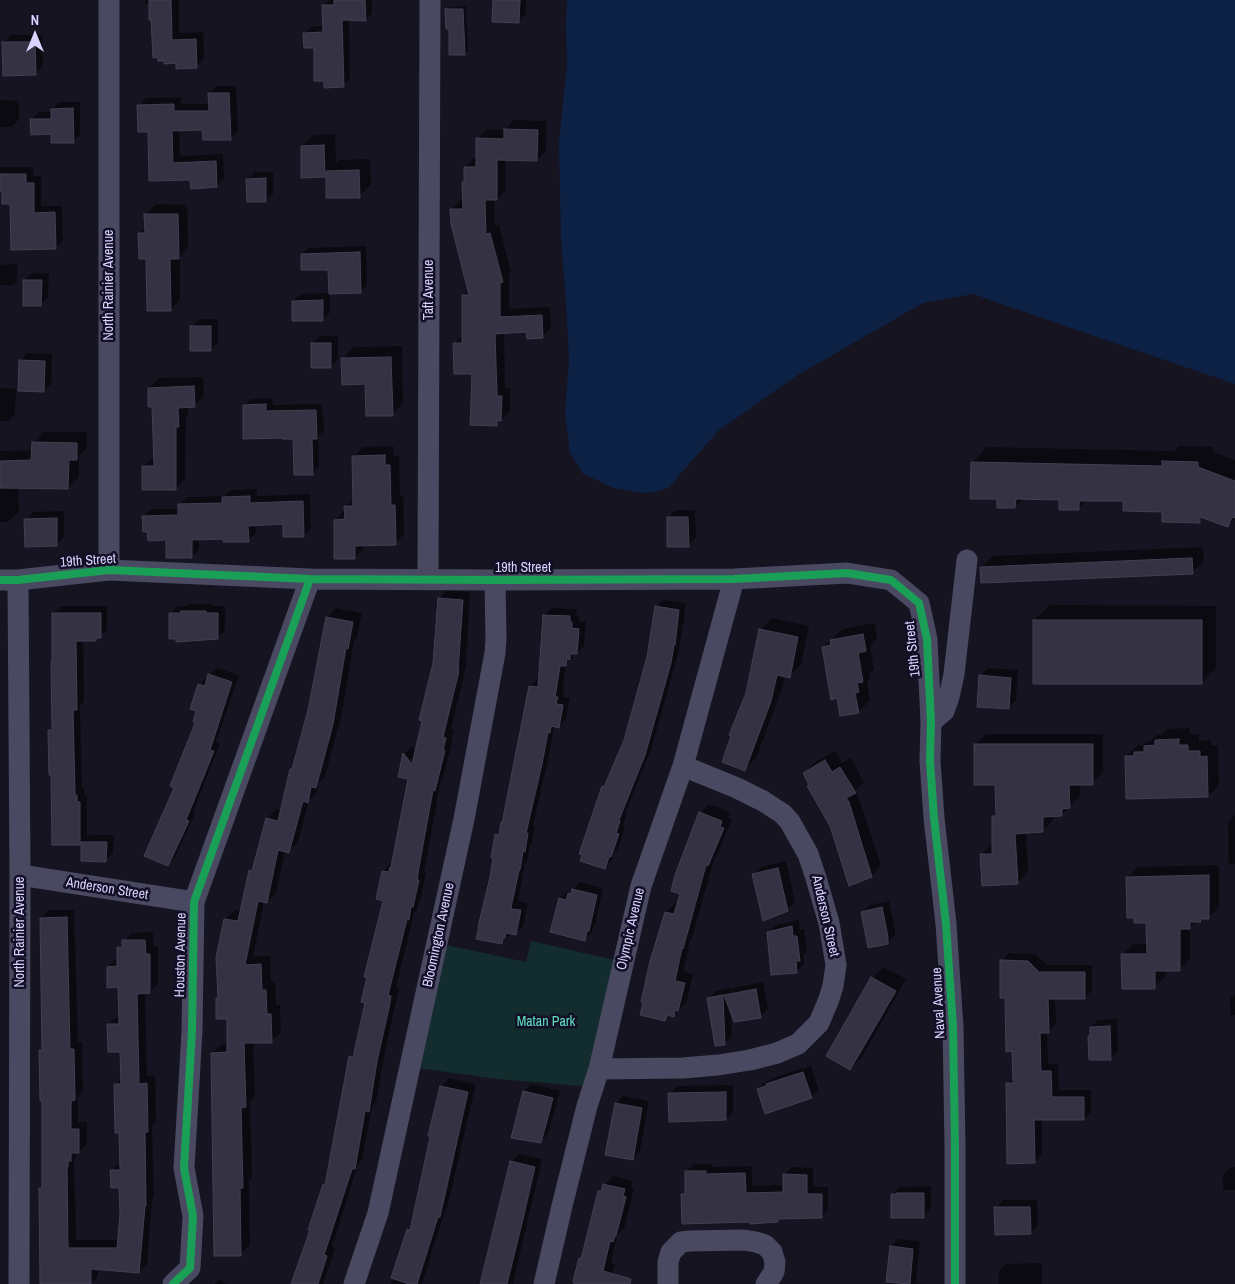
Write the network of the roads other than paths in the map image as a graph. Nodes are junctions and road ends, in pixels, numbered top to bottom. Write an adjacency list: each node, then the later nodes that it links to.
1 (109, 0): 4 (street, North Rainier Avenue)
2 (430, 0): 8 (street, Taft Avenue)
3 (968, 560): 10 (street)
4 (109, 570): 5 (street, 19th Street); 7 (street, 19th Street)
5 (310, 579): 8 (street, 19th Street); 13 (street, Houston Avenue)
6 (734, 579): 9 (street, 19th Street); 10 (street, 19th Street); 11 (street, Olympic Avenue)
7 (9, 580): 12 (street, North Rainier Avenue)
8 (428, 580): 9 (street, 19th Street)
9 (495, 580): 17 (street, Bloomington Avenue)
10 (930, 722): 21 (street, Naval Avenue)
11 (683, 766): 14 (street, Olympic Avenue); 14 (street, Anderson Street)
12 (20, 876): 13 (street, Anderson Street); 15 (street, North Rainier Avenue)
13 (194, 902): 16 (street, Houston Avenue)
14 (599, 1069): 18 (street, Olympic Avenue)
15 (19, 1284)
16 (173, 1284)
17 (354, 1284)
18 (544, 1284)
19 (668, 1284): 20 (street)
20 (766, 1284)
21 (955, 1284)

